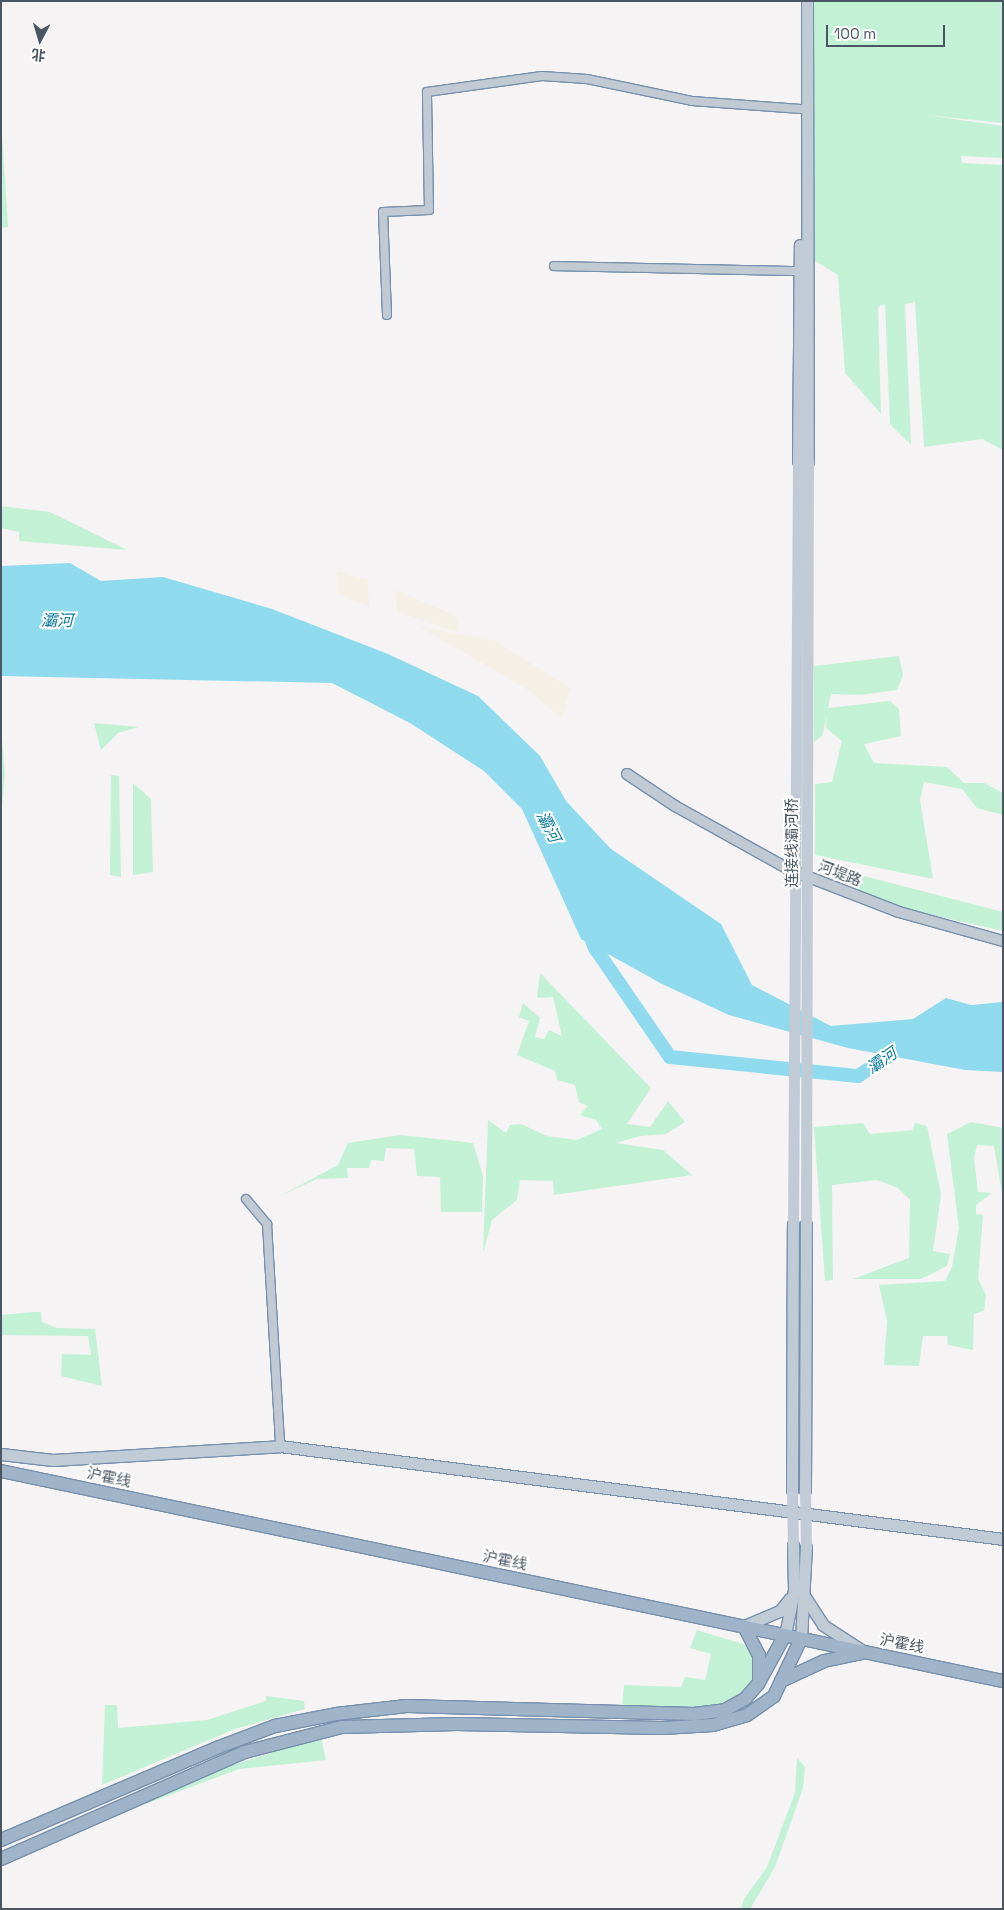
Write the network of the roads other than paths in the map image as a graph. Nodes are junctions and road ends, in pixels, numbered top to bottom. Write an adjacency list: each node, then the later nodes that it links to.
1 (800, 1): 3 (main road)
2 (806, 1): 7 (main road)
3 (801, 109): 5 (main road); 6 (street)
4 (554, 266): 5 (street)
5 (800, 270): 7 (main road)
6 (386, 315)
7 (803, 462): 15 (main road, 连接线灞河桥, bridge); 16 (main road, 连接线灞河桥, bridge)
8 (627, 774): 9 (street, 河堤路)
9 (1003, 941)
10 (246, 1199): 11 (street)
11 (280, 1446): 12 (main road); 14 (main road)
12 (1, 1454)
13 (1, 1471): 17 (highway, 沪霍线)
14 (1003, 1539)
15 (793, 1594): 17 (main road); 18 (main road, 连接线灞河桥)
16 (805, 1597): 19 (main road, 连接线灞河桥); 20 (main road)
17 (744, 1626): 18 (highway, 沪霍线); 23 (highway)
18 (785, 1634): 19 (highway, 沪霍线); 23 (highway)
19 (801, 1639): 20 (highway, 沪霍线); 21 (highway)
20 (864, 1652): 21 (highway); 22 (highway, 沪霍线)
21 (781, 1681): 25 (highway)
22 (1003, 1681)
23 (759, 1682): 24 (highway)
24 (1, 1840)
25 (1, 1859)

